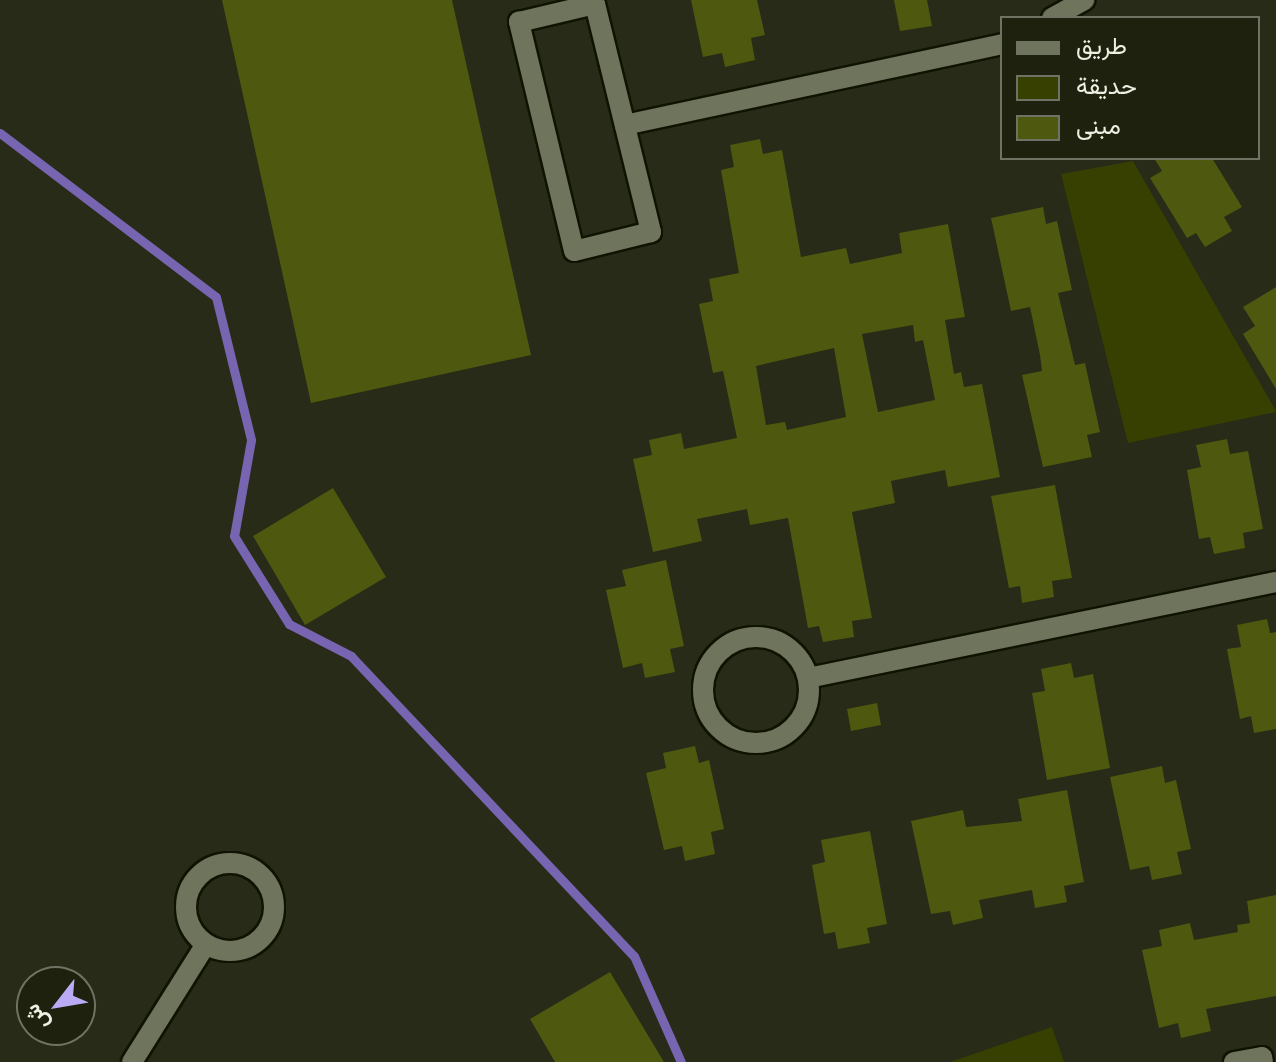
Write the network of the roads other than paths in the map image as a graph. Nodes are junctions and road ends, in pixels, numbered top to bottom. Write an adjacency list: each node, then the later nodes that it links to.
1 (1084, 0): 2 (street)
2 (1056, 16)
3 (1000, 44): 4 (street)
4 (625, 125): 4 (street)
5 (1276, 582): 6 (street)
6 (808, 678): 6 (street)
7 (206, 944): 7 (street); 8 (street)
8 (132, 1062)
9 (1234, 1062): 10 (street)
10 (1263, 1062)

